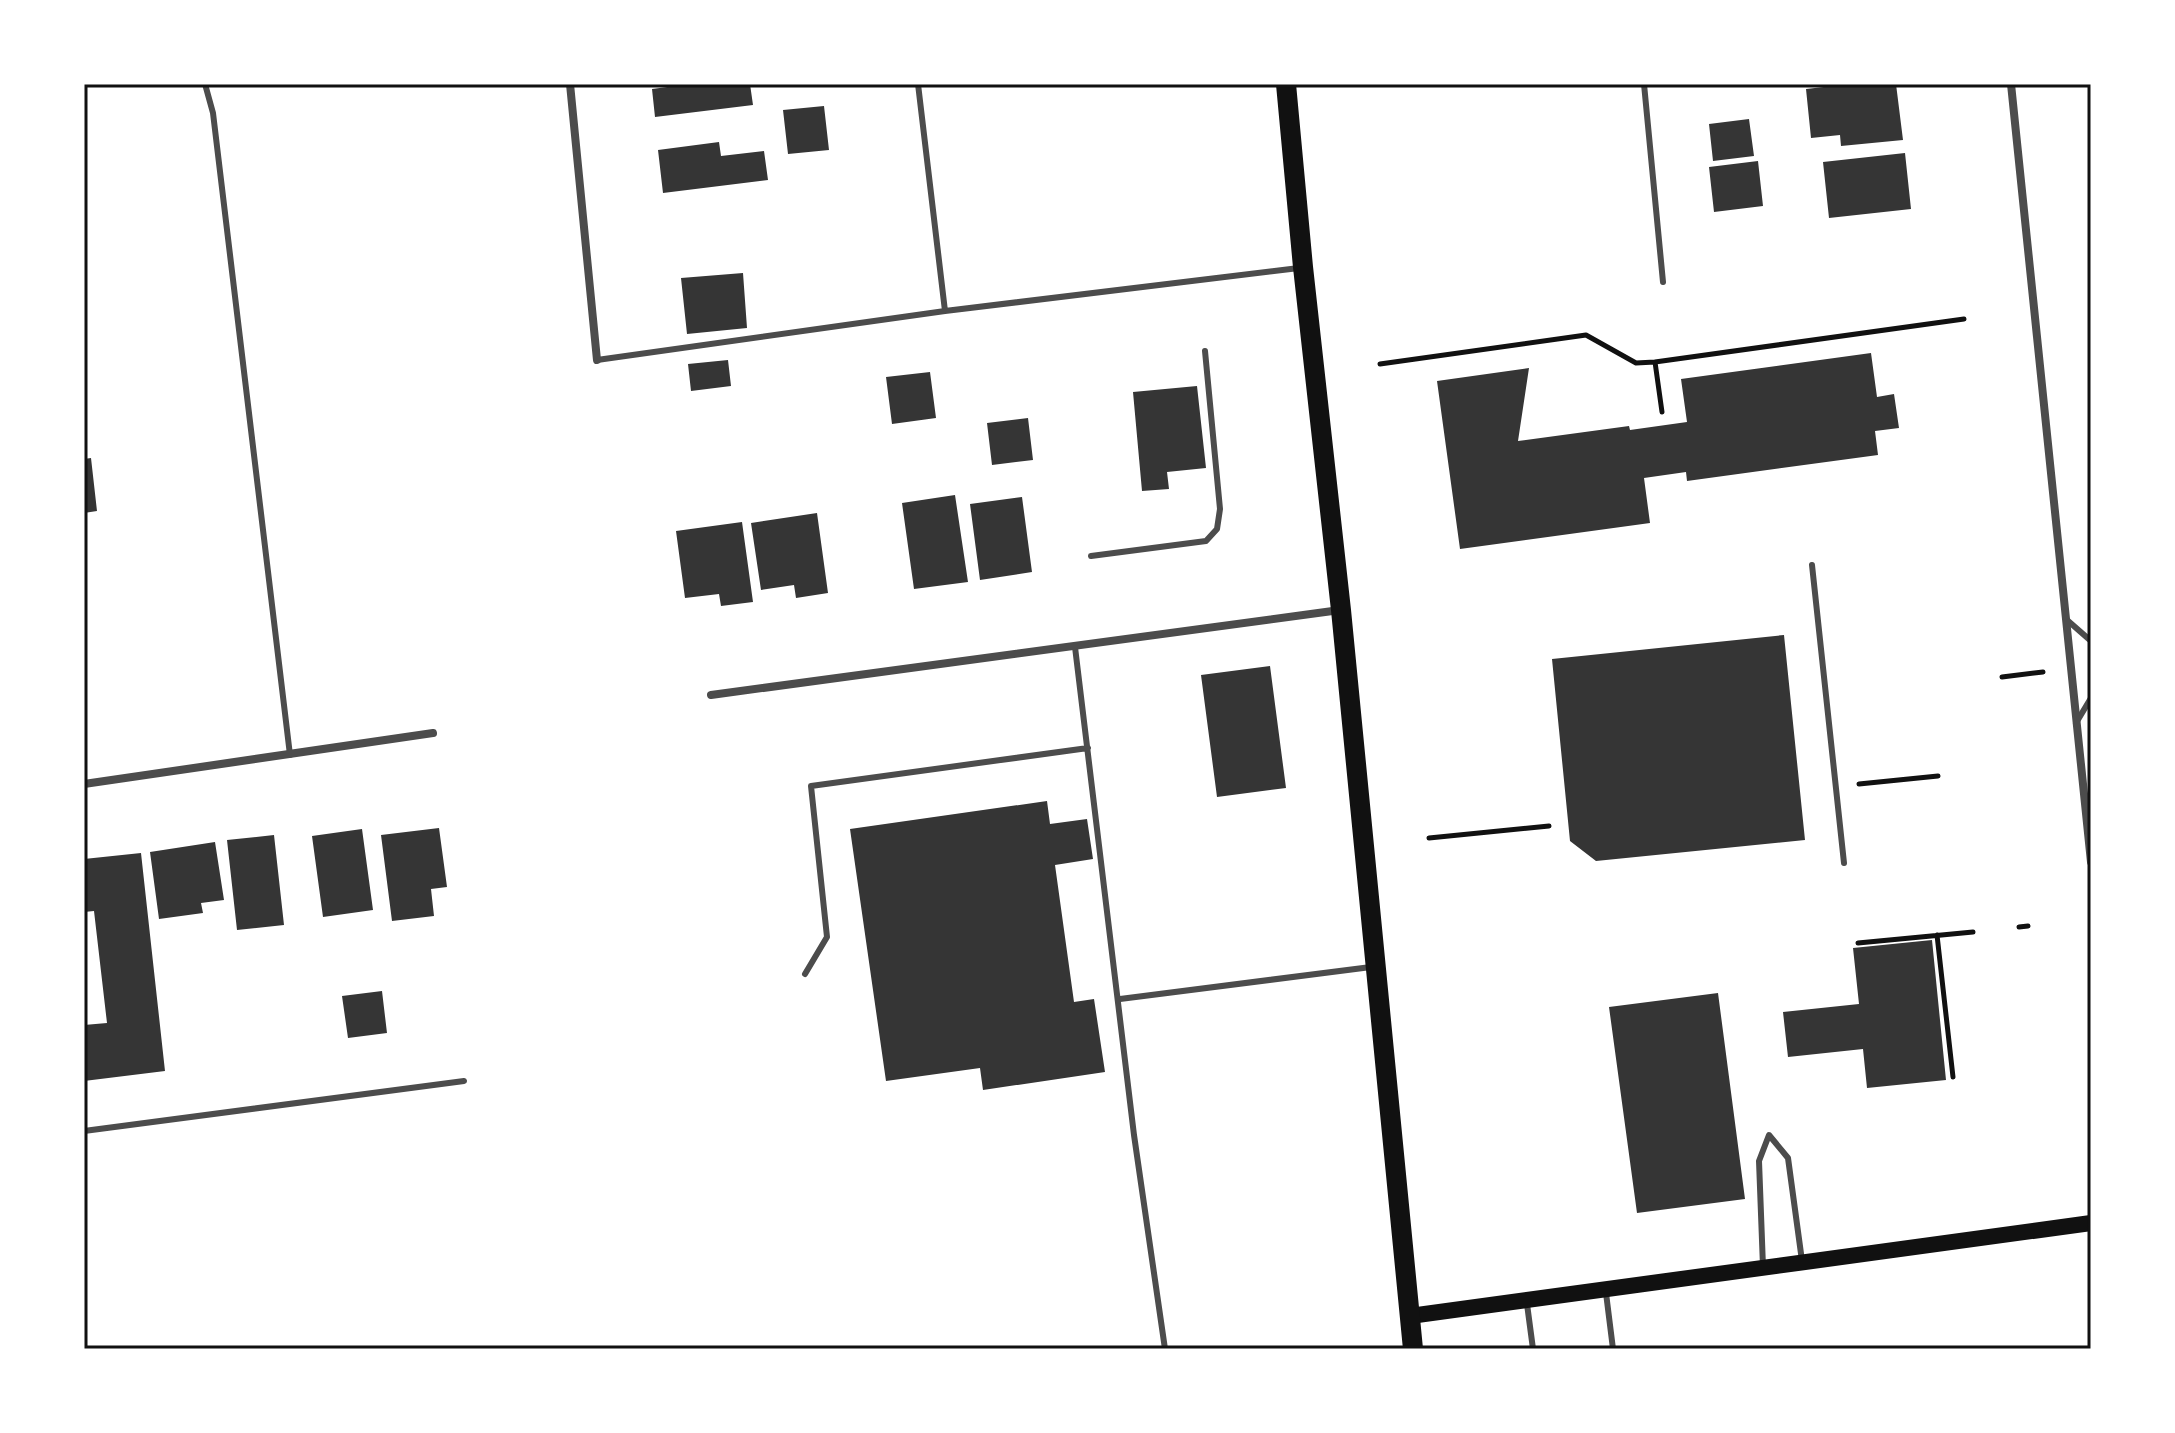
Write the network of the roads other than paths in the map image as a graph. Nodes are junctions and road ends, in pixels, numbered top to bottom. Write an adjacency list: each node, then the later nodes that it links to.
1 (205, 84): 23 (lane)
2 (570, 84): 11 (street)
3 (918, 84): 9 (lane)
4 (1286, 84): 7 (main road)
5 (1644, 84): 8 (lane)
6 (2011, 84): 15 (street)
7 (1303, 267): 9 (lane); 14 (main road)
8 (1663, 282)
9 (945, 311): 11 (lane)
10 (1205, 351): 12 (lane)
11 (597, 360)
12 (1091, 556)
13 (1812, 565): 26 (lane)
14 (1341, 610): 17 (street); 27 (main road)
15 (2067, 620): 16 (lane); 20 (street)
16 (2091, 641)
17 (1075, 647): 18 (street); 22 (lane)
18 (711, 695)
19 (2091, 698): 20 (lane)
20 (2076, 723): 25 (street)
21 (433, 733): 23 (street)
22 (1088, 748): 28 (lane); 29 (lane)
23 (290, 755): 24 (street)
24 (84, 784)
25 (2091, 862)
26 (1844, 863)
27 (1375, 967): 29 (lane); 37 (main road)
28 (805, 974)
29 (1120, 999): 38 (lane)
30 (464, 1081): 31 (lane)
31 (84, 1131)
32 (2091, 1223): 33 (main road)
33 (1802, 1262): 34 (main road); 34 (lane)
34 (1763, 1267): 35 (main road)
35 (1605, 1289): 36 (main road); 41 (lane)
36 (1526, 1300): 37 (main road); 40 (lane)
37 (1410, 1316): 39 (main road)
38 (1165, 1349)
39 (1413, 1349)
40 (1533, 1349)
41 (1613, 1349)

